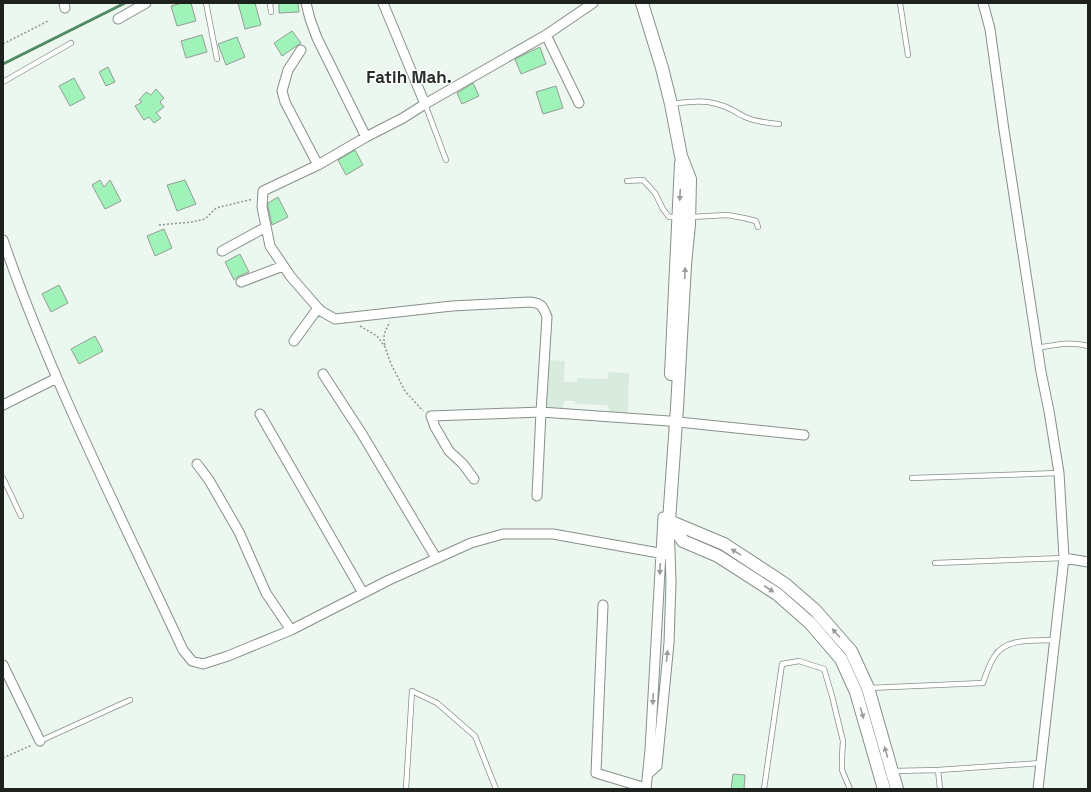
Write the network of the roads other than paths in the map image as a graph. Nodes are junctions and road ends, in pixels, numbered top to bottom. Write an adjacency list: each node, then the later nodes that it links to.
1 (146, 3): 11 (street)
2 (206, 3): 16 (lane)
3 (270, 3): 10 (lane)
4 (306, 3): 22 (street)
5 (383, 3): 19 (street)
6 (593, 3): 12 (street)
7 (642, 3): 20 (street)
8 (900, 3): 15 (lane)
9 (983, 3): 36 (street)
10 (271, 12)
11 (118, 19)
12 (546, 35): 18 (street); 19 (street)
13 (71, 44): 17 (lane)
14 (301, 50): 24 (street)
15 (908, 56)
16 (217, 59)
17 (3, 82)
18 (579, 103)
19 (425, 104): 22 (street); 23 (lane)
20 (671, 104): 21 (lane); 26 (street)
21 (779, 124)
22 (366, 137): 24 (street)
23 (446, 160)
24 (318, 165): 28 (street)
25 (627, 181): 26 (lane)
26 (684, 217): 27 (lane); 42 (street)
27 (758, 227)
28 (266, 228): 30 (street); 31 (street)
29 (3, 240): 38 (street)
30 (222, 252)
31 (283, 266): 32 (street); 33 (street)
32 (242, 282)
33 (318, 308): 34 (street); 40 (street)
34 (294, 341)
35 (1088, 346): 36 (lane)
36 (1037, 348): 45 (street)
37 (324, 374): 53 (street)
38 (57, 378): 39 (street); 59 (street)
39 (3, 405)
40 (541, 412): 42 (street); 48 (street); 49 (street)
41 (260, 414): 57 (street)
42 (672, 421): 43 (street); 51 (street)
43 (804, 435)
44 (197, 464): 59 (street)
45 (1059, 473): 47 (lane); 54 (street)
46 (3, 478): 50 (lane)
47 (912, 478)
48 (474, 480)
49 (537, 496)
50 (21, 516)
51 (666, 519): 52 (street); 62 (street, one-way to 51); 63 (street, one-way to 63)
52 (665, 554): 53 (street); 69 (street, one-way to 69); 69 (street, one-way to 52)
53 (436, 558): 57 (street)
54 (1064, 558): 55 (street); 56 (lane); 60 (street)
55 (1088, 562)
56 (935, 563)
57 (363, 593): 59 (street)
58 (603, 605): 70 (street)
59 (291, 630)
60 (1055, 640): 62 (lane); 66 (street)
61 (3, 665): 65 (street)
62 (868, 688): 63 (lane); 68 (street, one-way to 62)
63 (856, 692): 75 (street, one-way to 75)
64 (130, 700): 65 (lane)
65 (40, 741)
66 (1041, 763): 67 (lane); 78 (street)
67 (938, 770): 68 (lane); 77 (lane)
68 (891, 771): 76 (street)
69 (648, 774): 70 (street)
70 (646, 788)
71 (406, 789): 72 (lane)
72 (496, 789)
73 (764, 789): 74 (lane)
74 (850, 789)
75 (884, 789)
76 (897, 789)
77 (940, 789)
78 (1038, 789)

